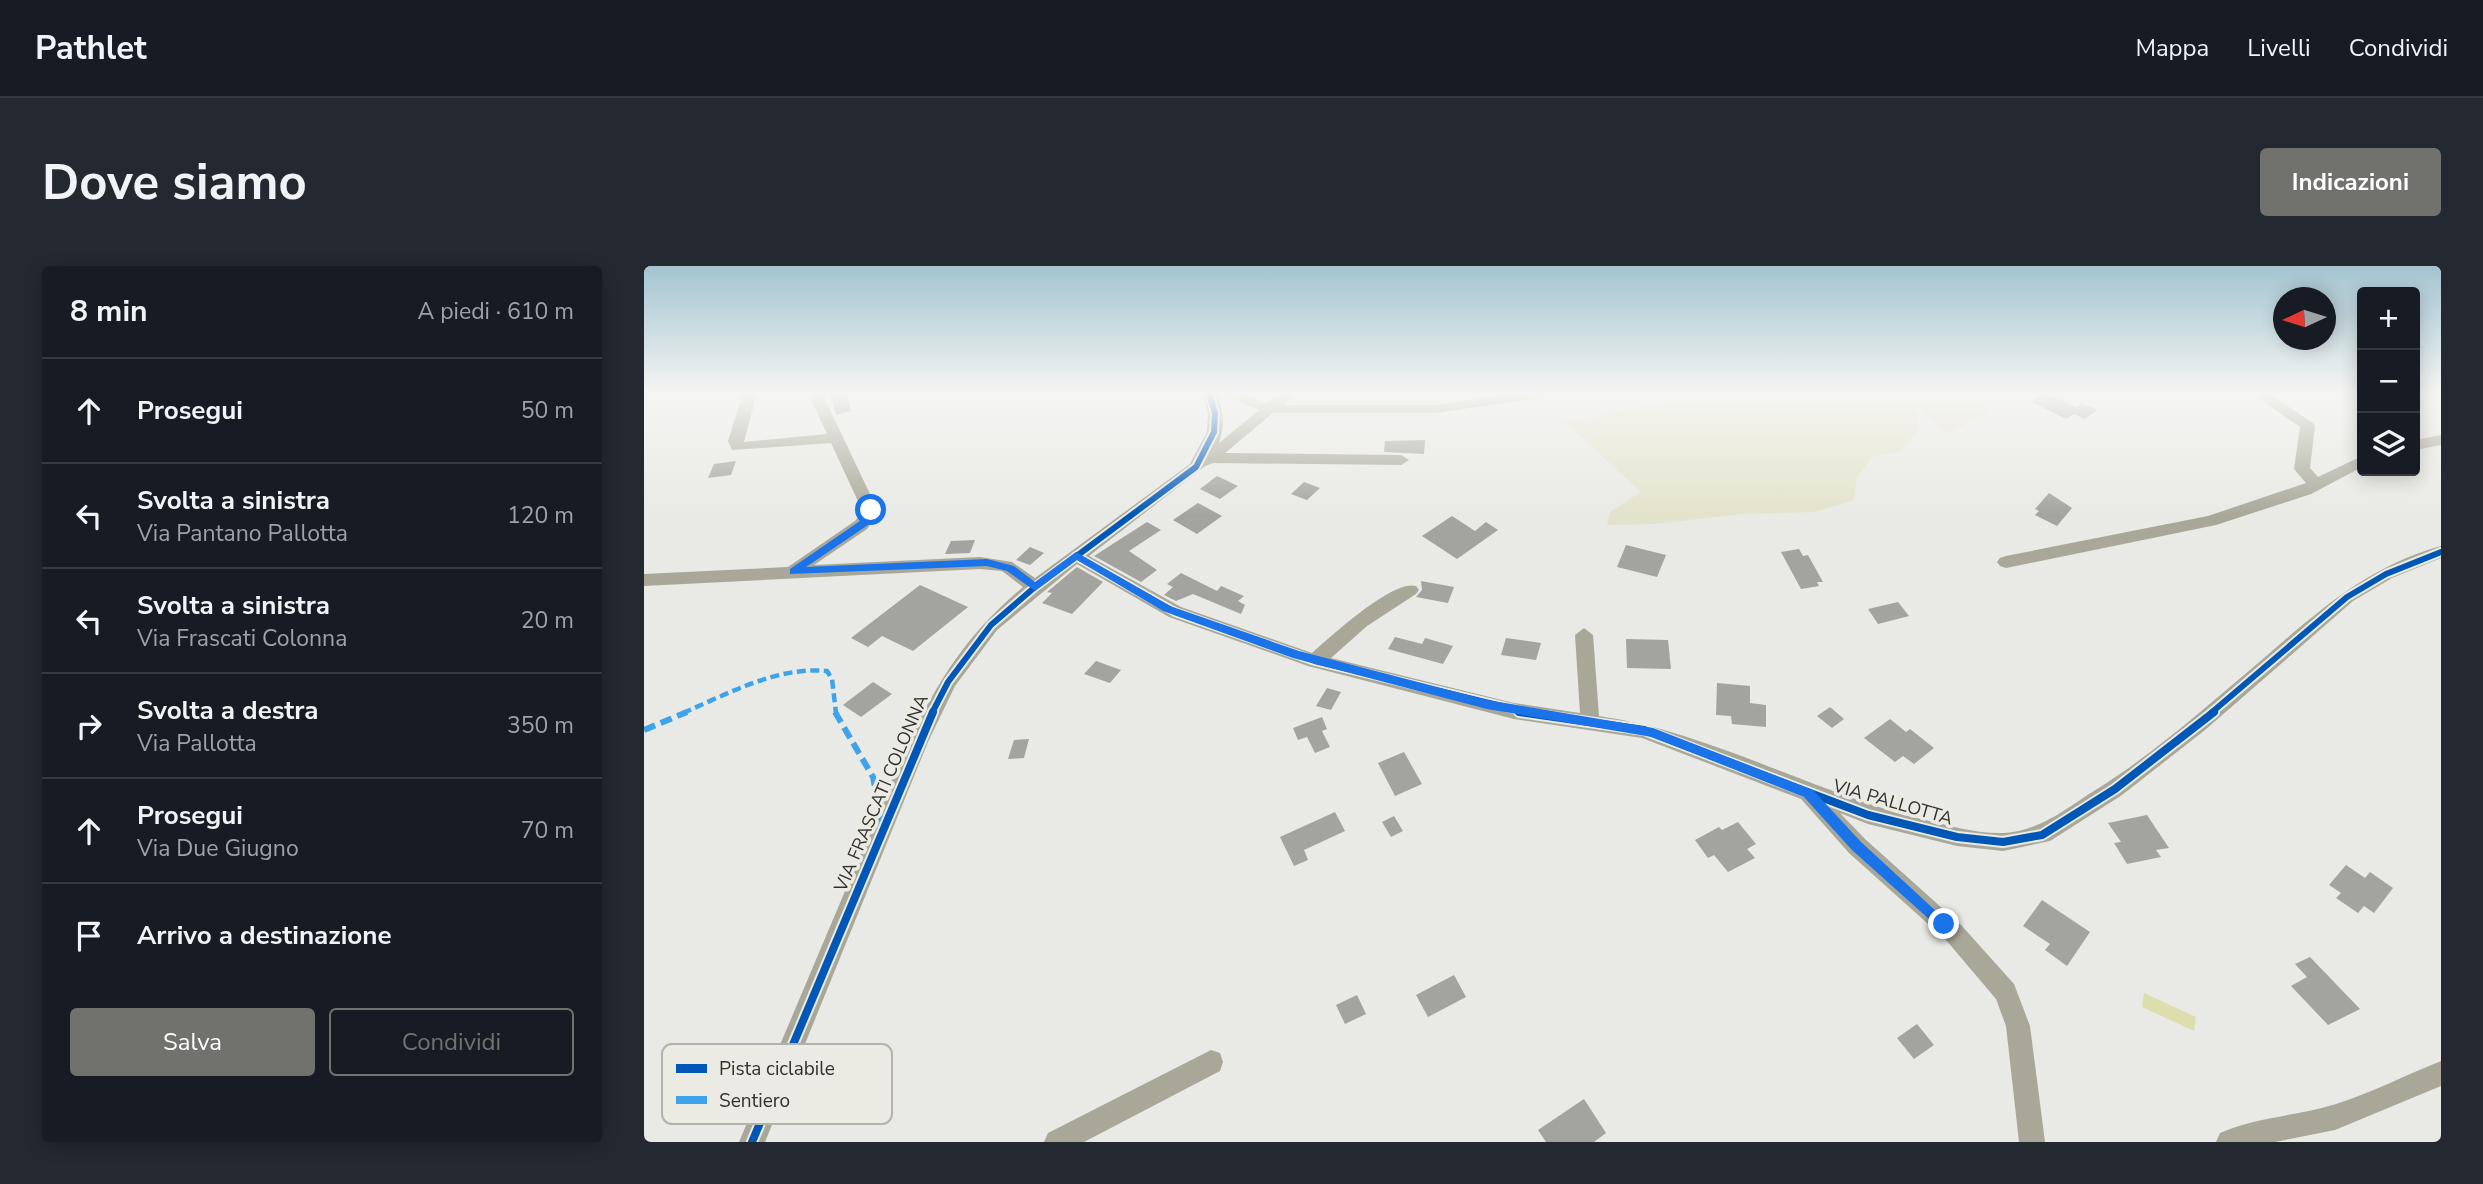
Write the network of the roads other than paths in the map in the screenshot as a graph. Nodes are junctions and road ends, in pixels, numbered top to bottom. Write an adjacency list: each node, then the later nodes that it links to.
1 (738, 434): 6 (lane)
2 (834, 434): 6 (street)
3 (1214, 434): 12 (street, VIA FRASCATI COLONNA)
4 (1239, 434): 9 (street)
5 (2307, 434): 13 (street)
6 (836, 438): 17 (street)
7 (2441, 440): 8 (street)
8 (2420, 444)
9 (1211, 457): 10 (street); 12 (street)
10 (1401, 460)
11 (2357, 464): 13 (street)
12 (1184, 479): 15 (street, VIA FRASCATI COLONNA)
13 (2316, 485): 16 (street)
14 (2441, 552): 24 (street, VIA PALLOTTA)
15 (1076, 556): 19 (street, VIA FRASCATI COLONNA); 22 (street, VIA PALLOTTA)
16 (2006, 562)
17 (793, 571): 18 (street); 19 (street)
18 (644, 580)
19 (1035, 587): 25 (street, VIA FRASCATI COLONNA)
20 (1410, 590): 22 (street)
21 (1584, 635): 23 (street)
22 (1315, 661): 23 (street, VIA PALLOTTA)
23 (1590, 720): 24 (street, VIA PALLOTTA)
24 (1808, 793): 31 (street)
25 (793, 1044)
26 (1211, 1062): 30 (street)
27 (2441, 1073): 32 (street)
28 (760, 1124): 29 (street, VIA FRASCATI COLONNA)
29 (752, 1142)
30 (1056, 1142)
31 (2032, 1142)
32 (2229, 1142)

